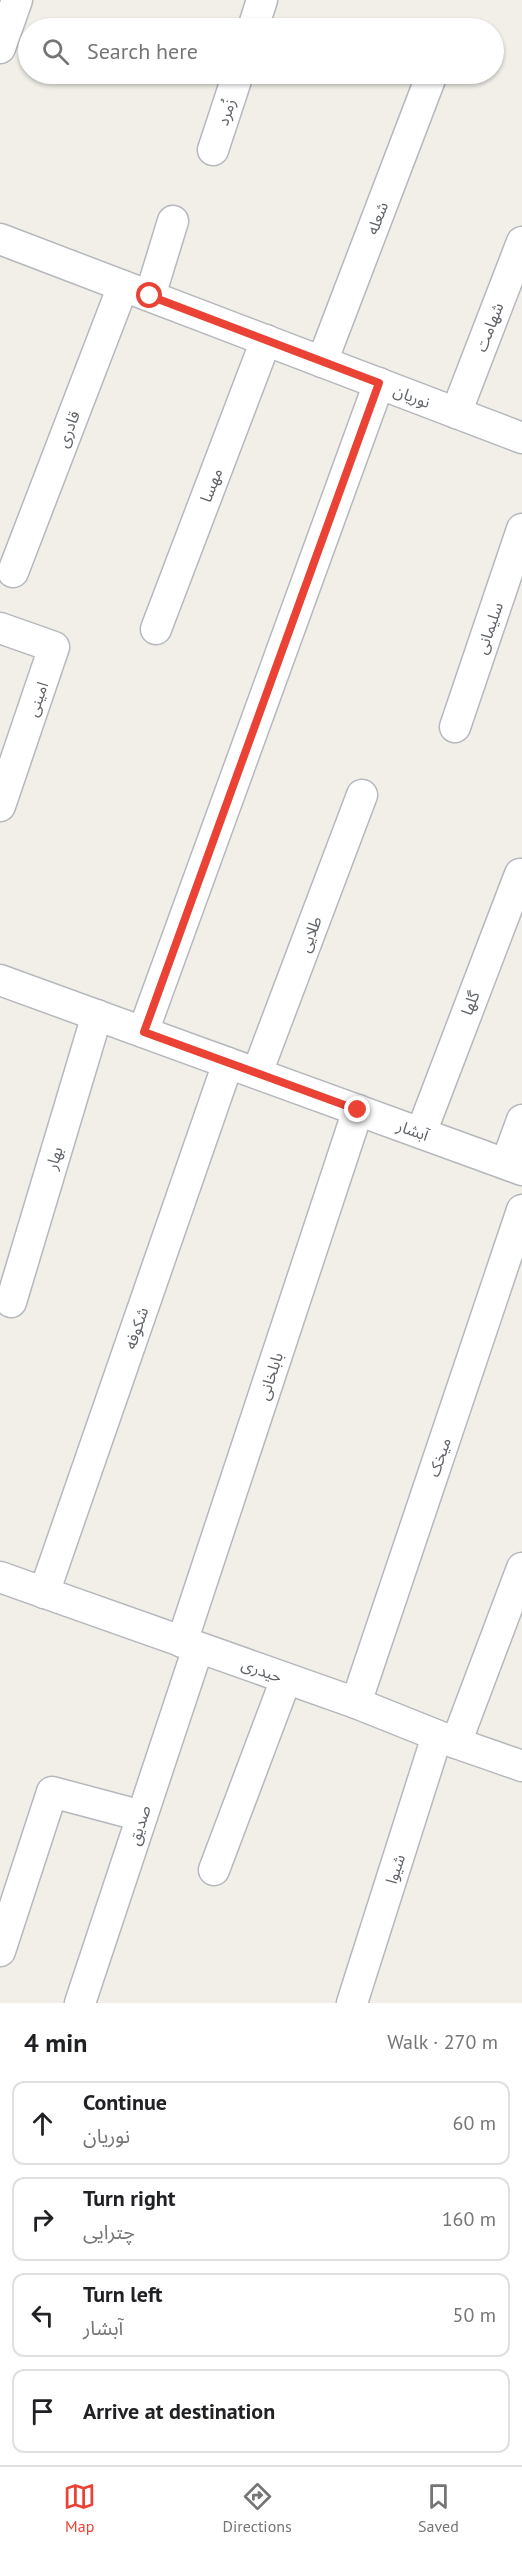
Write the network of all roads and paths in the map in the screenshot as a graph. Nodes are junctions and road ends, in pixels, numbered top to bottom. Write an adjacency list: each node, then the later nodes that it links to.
1 (17, 0): 4 (street)
2 (262, 0): 3 (street)
3 (256, 18)
4 (0, 48)
5 (235, 84): 7 (street, زُمرد)
6 (428, 84): 13 (street, شعله)
7 (213, 150)
8 (173, 221): 11 (street, قادری)
9 (0, 239): 11 (street, نوریان)
10 (522, 242): 15 (street, شهامت)
11 (137, 291): 12 (street, نوریان); 18 (street, قادری)
12 (266, 340): 13 (street, نوریان); 20 (street, مهسا)
13 (322, 362): 14 (street, نوریان)
14 (379, 383): 15 (street, نوریان); 27 (street)
15 (456, 413): 16 (street, نوریان)
16 (522, 438)
17 (522, 529): 21 (street, سلیمانی)
18 (13, 572)
19 (0, 628): 23 (street, امینی)
20 (156, 629)
21 (455, 727)
22 (362, 795): 29 (street, طلایی)
23 (0, 806)
24 (520, 874): 32 (street, گلها)
25 (0, 980): 26 (street, آبشار)
26 (97, 1015): 27 (street, آبشار); 35 (street, بهار)
27 (144, 1032): 28 (street, آبشار)
28 (228, 1062): 29 (street, آبشار); 38 (street, شکوفه)
29 (257, 1073): 30 (street, آبشار)
30 (358, 1110): 32 (street, آبشار); 39 (street, بابلخانی)
31 (522, 1120): 33 (street)
32 (421, 1133): 33 (street, آبشار)
33 (514, 1167)
34 (522, 1210): 41 (street, میخک)
35 (10, 1302)
36 (522, 1568): 42 (street, شیوا)
37 (0, 1577): 38 (street, حیدری)
38 (44, 1593): 39 (street, حیدری)
39 (190, 1645): 40 (street, حیدری); 44 (street, صدیق)
40 (286, 1679): 41 (street, حیدری); 45 (street)
41 (356, 1704): 42 (street, حیدری)
42 (446, 1739): 43 (street, حیدری); 48 (street, شیوا)
43 (522, 1766)
44 (142, 1816): 46 (street); 47 (street, صدیق)
45 (213, 1870)
46 (0, 1951)
47 (80, 2003)
48 (352, 2003)

